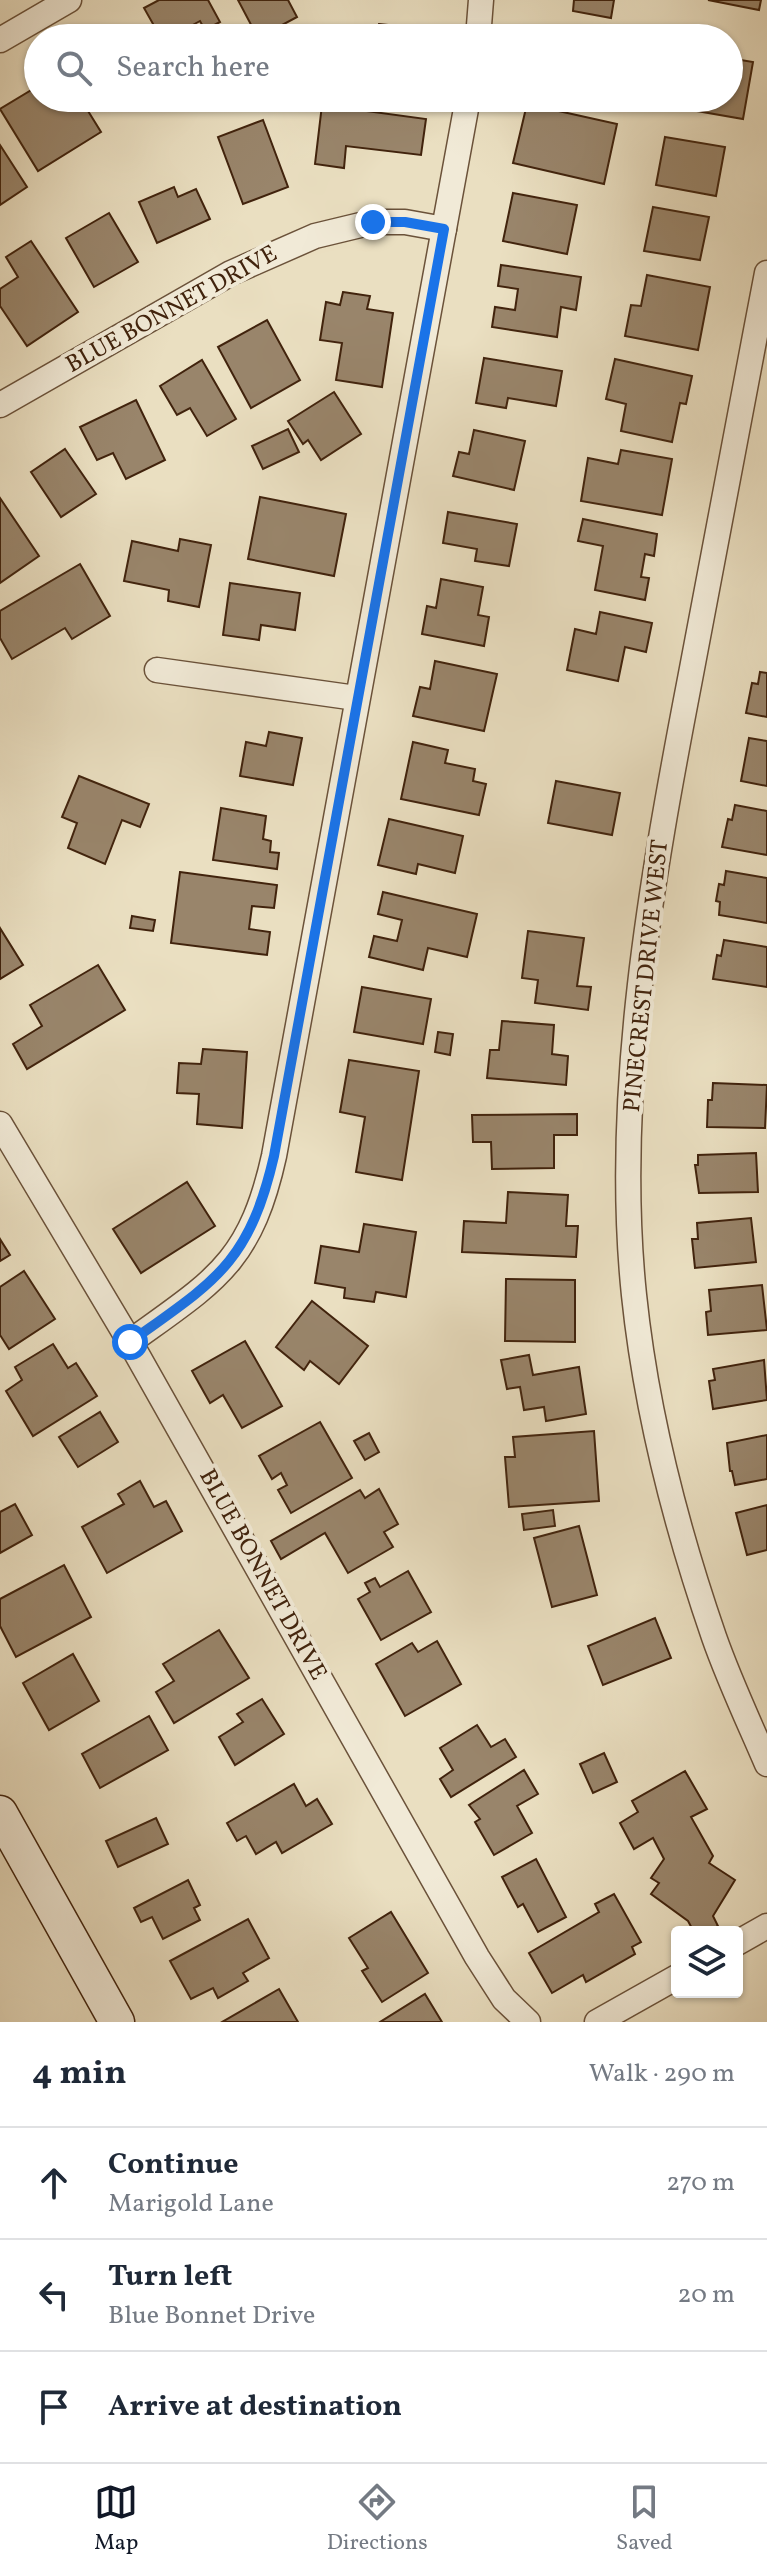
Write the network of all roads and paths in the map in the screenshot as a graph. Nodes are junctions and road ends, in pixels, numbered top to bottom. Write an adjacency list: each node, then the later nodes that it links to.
1 (69, 0): 3 (street)
2 (481, 0): 4 (street)
3 (28, 24)
4 (479, 24)
5 (24, 26): 6 (street)
6 (0, 40)
7 (465, 112): 8 (street)
8 (444, 229): 10 (street, BLUE BONNET DRIVE); 12 (street)
9 (767, 273): 15 (street, PINECREST DRIVE WEST)
10 (0, 405)
11 (157, 670): 12 (street)
12 (356, 698): 14 (street)
13 (0, 1124): 14 (street, BLUE BONNET DRIVE)
14 (130, 1342): 21 (street, BLUE BONNET DRIVE)
15 (767, 1764)
16 (0, 1813): 20 (main road)
17 (767, 1926): 18 (street)
18 (743, 1940)
19 (671, 1980): 22 (street)
20 (117, 2022)
21 (528, 2022)
22 (597, 2022)

